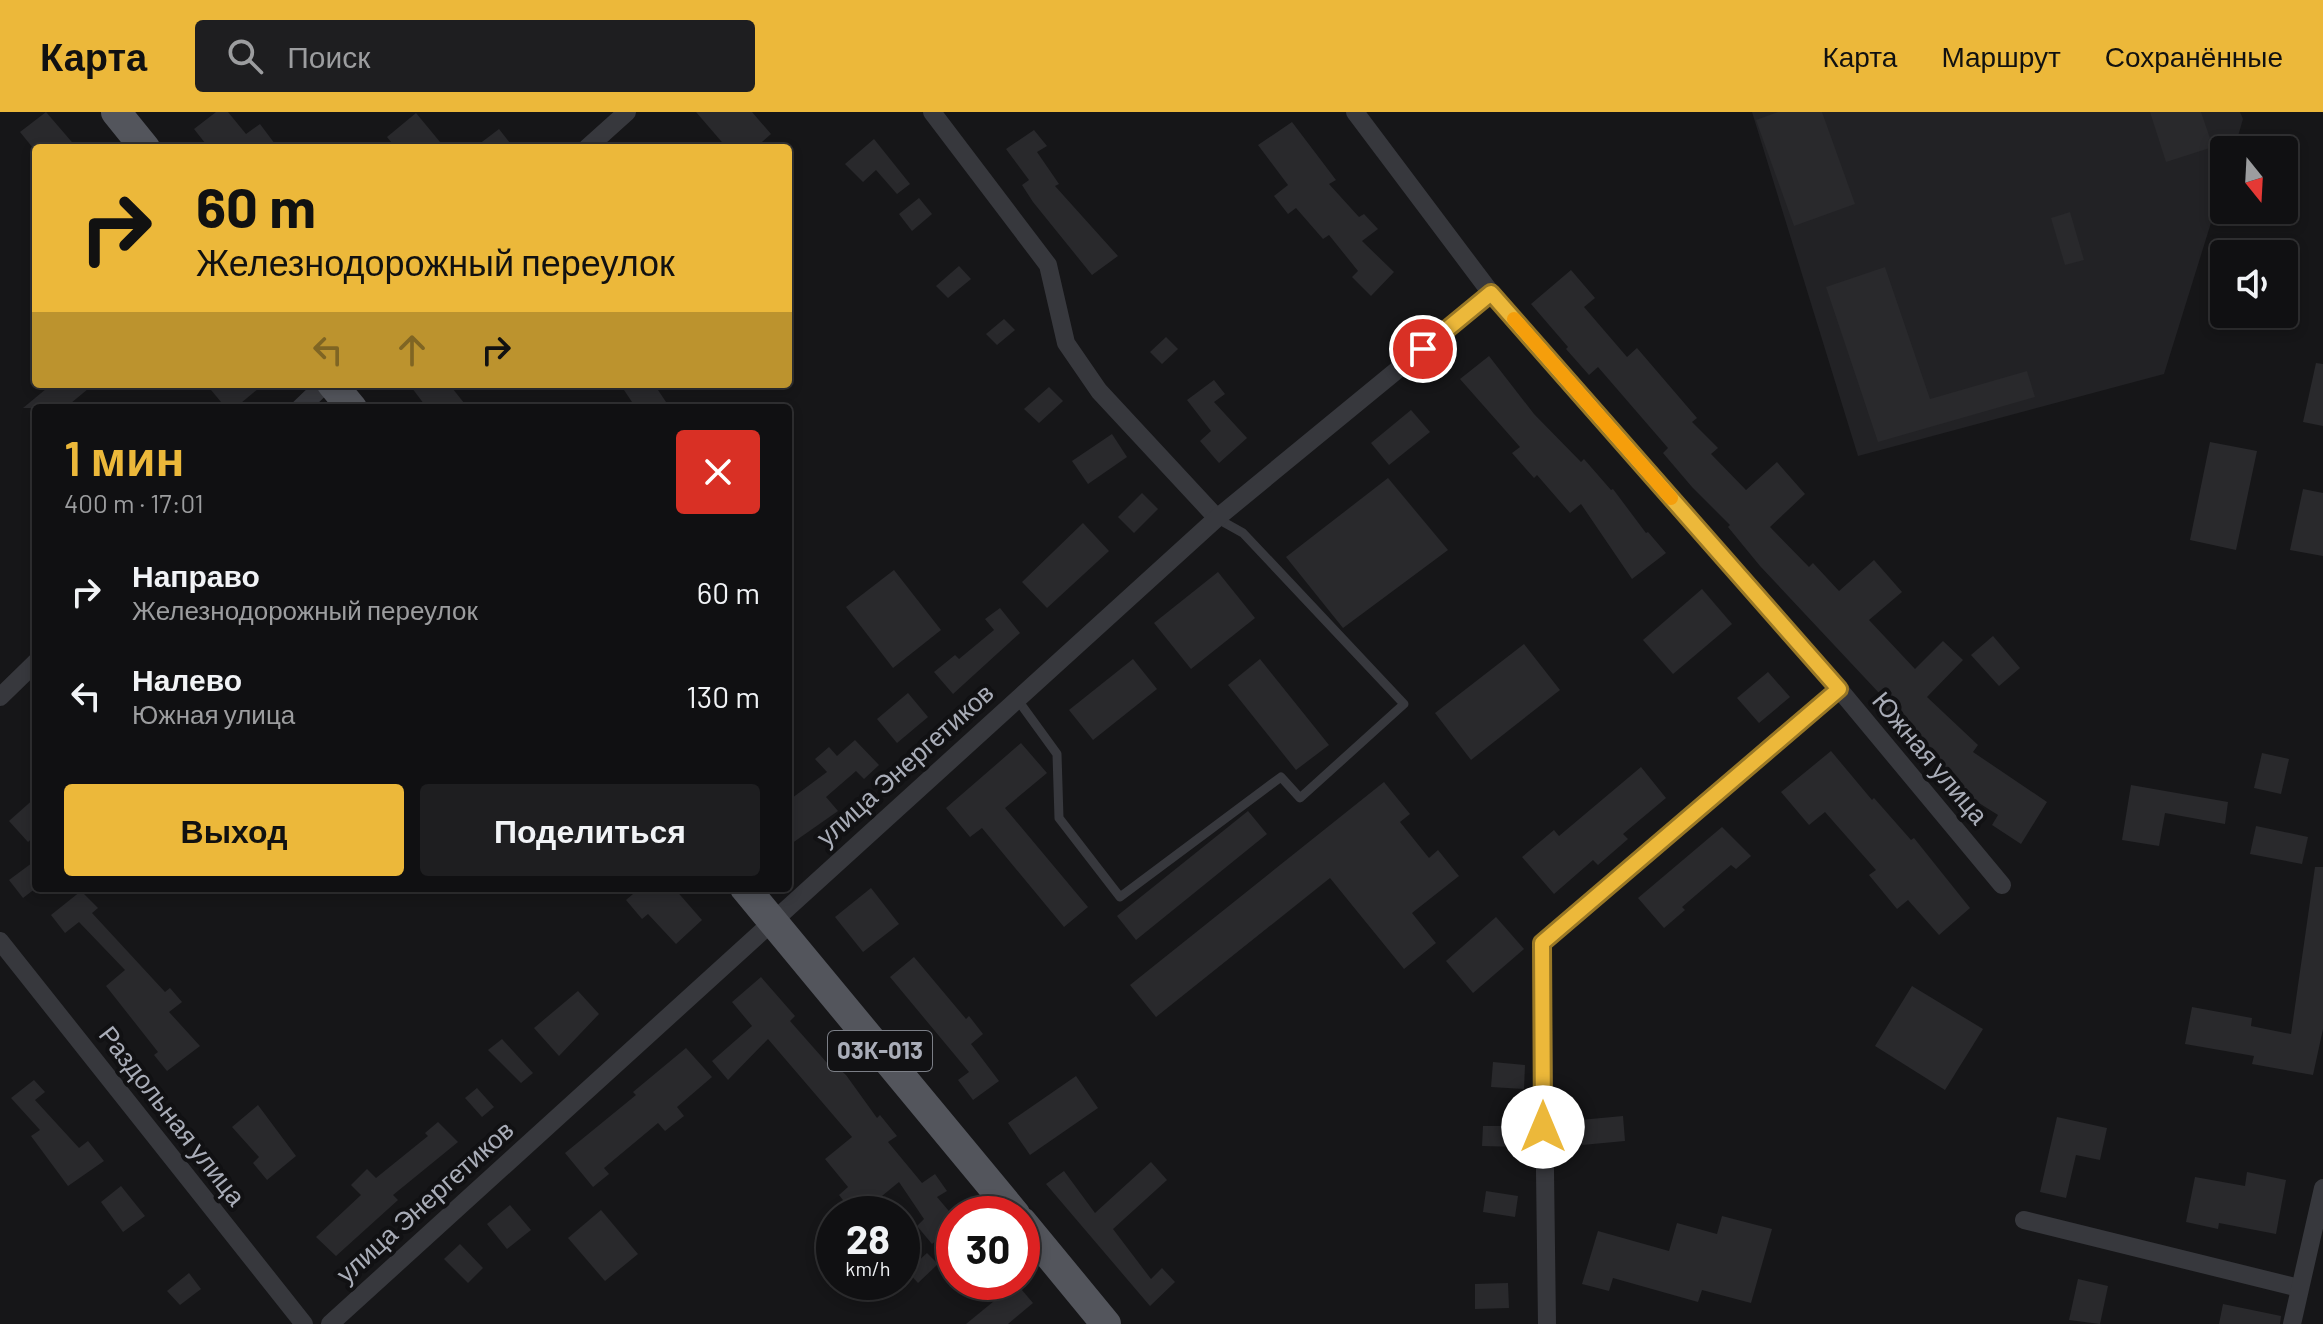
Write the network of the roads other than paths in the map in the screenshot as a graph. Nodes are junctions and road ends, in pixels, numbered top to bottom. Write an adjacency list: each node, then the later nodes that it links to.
1 (116, 112): 5 (main road)
2 (627, 112): 6 (street)
3 (932, 112): 12 (street)
4 (1355, 112): 7 (street, Южная улица)
5 (142, 144)
6 (591, 144)
7 (1491, 293): 12 (street, улица Энергетиков); 14 (street, Южная улица)
8 (321, 388): 10 (street)
9 (335, 388): 11 (main road)
10 (304, 404)
11 (349, 404)
12 (1217, 518): 16 (street, улица Энергетиков); 16 (lane)
13 (32, 666): 15 (street)
14 (1839, 689): 17 (street, Южная улица); 29 (street)
15 (0, 697)
16 (1017, 699): 19 (street, улица Энергетиков)
17 (2002, 885)
18 (748, 892): 19 (main road, 03К-013)
19 (772, 920): 22 (main road, 03К-013); 27 (street, улица Энергетиков)
20 (0, 941): 26 (street, Раздольная улица)
21 (2323, 1188): 25 (street)
22 (1000, 1196)
23 (2024, 1220): 25 (street)
24 (1040, 1244): 28 (main road)
25 (2299, 1288): 30 (street)
26 (304, 1324)
27 (330, 1324)
28 (1106, 1324)
29 (1547, 1324)
30 (2292, 1324)

